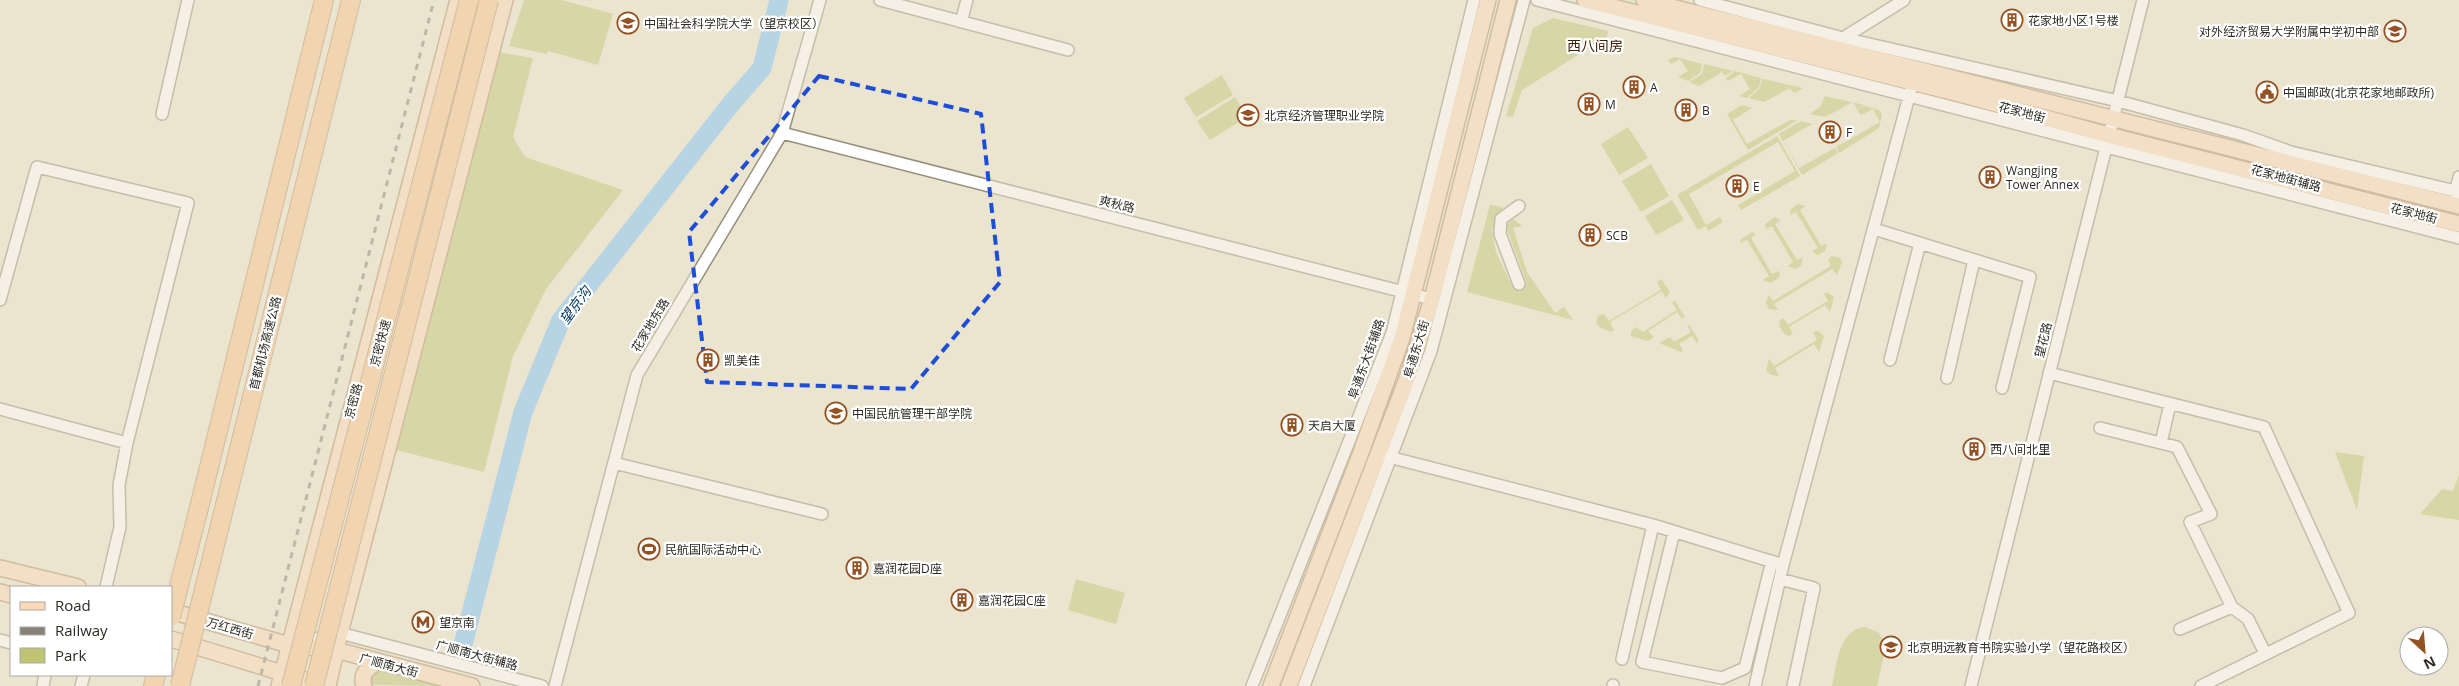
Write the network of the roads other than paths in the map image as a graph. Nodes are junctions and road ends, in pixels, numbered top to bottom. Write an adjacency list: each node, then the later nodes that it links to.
1 (188, 0): 27 (street)
2 (324, 0): 65 (highway, 首都机场高速公路, bridge)
3 (351, 0): 75 (highway, 首都机场高速公路, bridge)
4 (458, 0): 69 (main road, 京密路)
5 (469, 0): 74 (highway, 京密快速, bridge)
6 (489, 0): 77 (highway, 京密快速, bridge)
7 (505, 0): 67 (main road)
8 (820, 0): 29 (street, 花家地东路)
9 (880, 0): 21 (street)
10 (967, 0): 21 (street)
11 (1474, 0): 40 (street, 阜通东大街辅路)
12 (1488, 0): 40 (main road, 阜通东大街)
13 (1508, 0): 42 (main road, 阜通东大街)
14 (1524, 0): 42 (street)
15 (1537, 0): 25 (street)
16 (1585, 0): 25 (main road, 花家地街)
17 (1644, 0): 23 (main road, 花家地街)
18 (1700, 0): 22 (street)
19 (1904, 0): 22 (street)
20 (2143, 0): 26 (street, 望花路)
21 (961, 22): 24 (street)
22 (1843, 38): 23 (street); 26 (street)
23 (1828, 47): 28 (main road, 花家地街)
24 (1068, 50)
25 (1911, 89): 30 (main road, 花家地街); 35 (street)
26 (2118, 101): 28 (street, 望花路); 32 (street)
27 (162, 114)
28 (2113, 119): 30 (street, 望花路); 32 (main road, 花家地街)
29 (782, 133): 40 (street, 爽秋路); 53 (street, 花家地东路)
30 (2106, 140): 34 (main road, 花家地街); 36 (street, 花家地街辅路); 44 (street, 望花路)
31 (2459, 177): 32 (street)
32 (2456, 199)
33 (1519, 206): 39 (street)
34 (2459, 224)
35 (1874, 229): 37 (street); 58 (street)
36 (2459, 238)
37 (1920, 244): 38 (street); 43 (street)
38 (1974, 260): 45 (street); 46 (street)
39 (1520, 284)
40 (1407, 292): 42 (street, 爽秋路); 83 (street, 阜通东大街辅路); 84 (main road, 阜通东大街)
41 (0, 300): 50 (street)
42 (1438, 301): 52 (main road, 阜通东大街)
43 (1890, 360)
44 (2049, 373): 47 (street); 89 (street, 望花路)
45 (1946, 378)
46 (2002, 388)
47 (2170, 404): 51 (street); 71 (street)
48 (0, 409): 50 (street)
49 (2100, 428): 51 (street)
50 (128, 442): 62 (street)
51 (2161, 443): 63 (street)
52 (1386, 456): 55 (street); 85 (main road, 阜通东大街); 86 (street)
53 (614, 463): 54 (street); 82 (street, 花家地东路)
54 (822, 514)
55 (1653, 525): 56 (street); 72 (street)
56 (1674, 532): 57 (street); 57 (street)
57 (1772, 561): 58 (street)
58 (1783, 565): 60 (street)
59 (0, 568): 61 (main road)
60 (1780, 579): 87 (street); 88 (street)
61 (74, 586)
62 (106, 586)
63 (2232, 607): 66 (street); 71 (street)
64 (172, 611): 69 (main road, 万红西街)
65 (172, 613)
66 (2180, 629)
67 (340, 633): 69 (street, 广顺南大街辅路); 70 (main road); 81 (street, 广顺南大街辅路)
68 (172, 640): 74 (main road)
69 (289, 645): 70 (main road, 万红西街); 74 (main road, 京密路)
70 (336, 650): 73 (main road, 广顺南大街); 78 (main road)
71 (2265, 653): 90 (street)
72 (1622, 659)
73 (377, 662): 79 (main road); 80 (main road, 广顺南大街)
74 (284, 682): 76 (street); 78 (main road)
75 (180, 686)
76 (304, 686)
77 (314, 686)
78 (327, 686)
79 (364, 686)
80 (472, 686)
81 (542, 686)
82 (555, 686)
83 (1252, 686)
84 (1271, 686)
85 (1289, 686)
86 (1304, 686)
87 (1754, 686)
88 (1793, 686)
89 (1971, 686)
90 (2201, 686)

